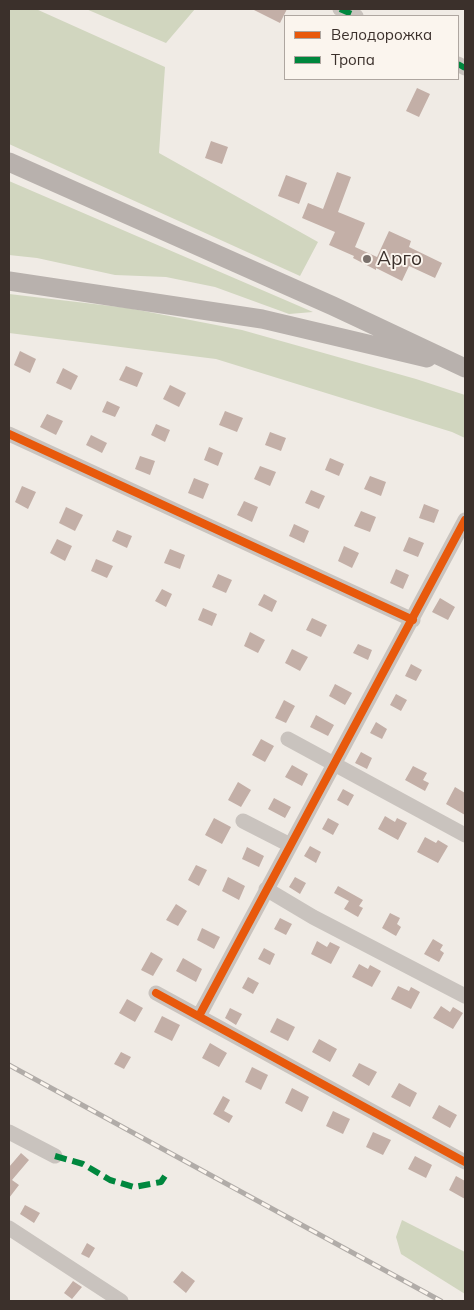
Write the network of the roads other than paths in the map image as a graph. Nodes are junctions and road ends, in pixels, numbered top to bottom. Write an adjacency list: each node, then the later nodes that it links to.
1 (340, 9): 2 (street)
2 (354, 15)
3 (9, 162): 5 (main road)
4 (13, 283): 5 (main road)
5 (464, 368)
6 (9, 434): 8 (street)
7 (465, 520): 8 (street)
8 (412, 620): 10 (street)
9 (288, 739): 10 (street)
10 (334, 763): 12 (street); 13 (street)
11 (243, 822): 13 (street)
12 (465, 835)
13 (290, 845): 14 (street)
14 (266, 889): 16 (street); 17 (street)
15 (156, 993): 17 (street)
16 (465, 996)
17 (199, 1016): 20 (street)
18 (9, 1132): 19 (street)
19 (55, 1156)
20 (465, 1162)
21 (9, 1228): 22 (street)
22 (121, 1301)

